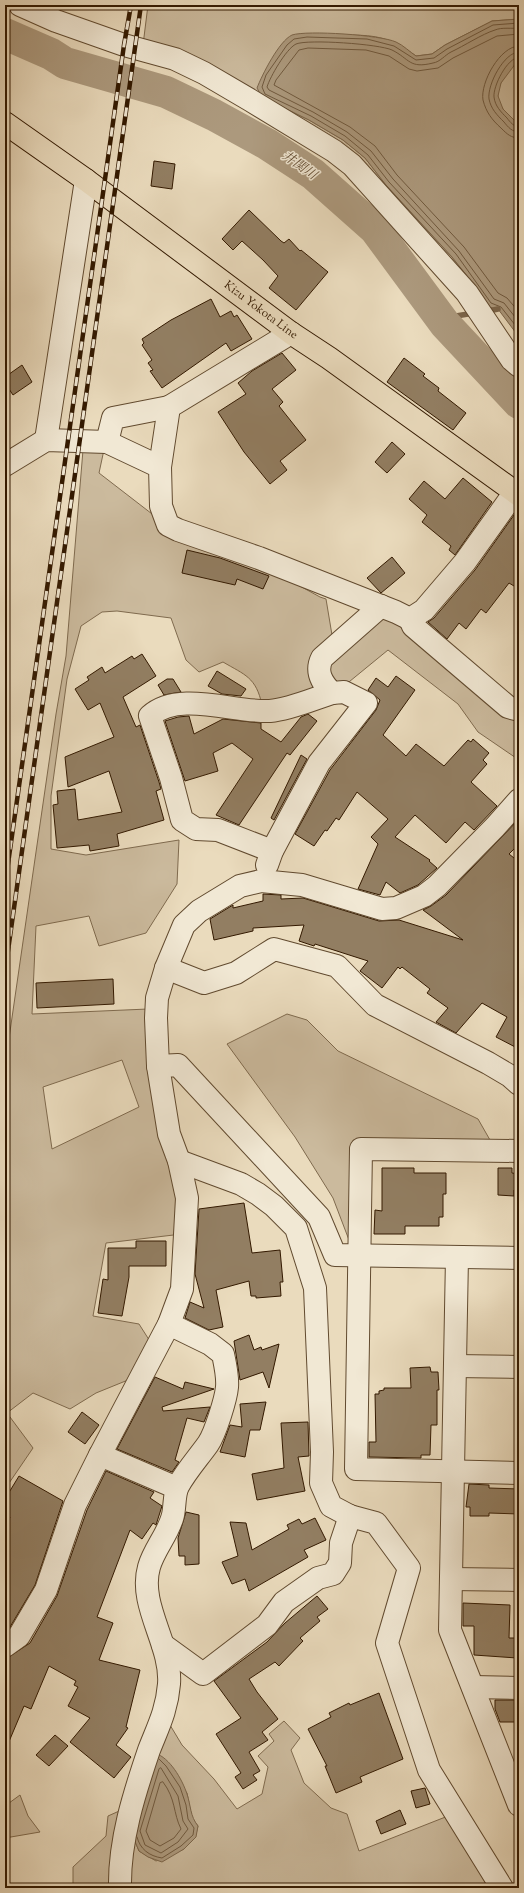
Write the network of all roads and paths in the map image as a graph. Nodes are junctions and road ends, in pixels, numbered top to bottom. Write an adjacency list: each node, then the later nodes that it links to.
1 (20, 5): 5 (street)
2 (5, 123): 3 (main road, Kizu Yokota Line)
3 (86, 180): 4 (main road, Kizu Yokota Line); 7 (street)
4 (291, 333): 6 (street); 11 (main road, Kizu Yokota Line)
5 (519, 366)
6 (169, 408): 8 (street); 10 (street)
7 (46, 440): 8 (street); 9 (street)
8 (107, 442): 10 (street)
9 (5, 465)
10 (160, 467): 12 (street)
11 (517, 493): 13 (street)
12 (381, 606): 13 (street); 14 (street)
13 (410, 619): 15 (street)
14 (332, 693): 17 (street); 17 (street)
15 (519, 710)
16 (519, 800): 18 (street)
17 (272, 851): 18 (street)
18 (261, 881): 19 (street)
19 (166, 968): 20 (street); 21 (street)
20 (158, 1066): 23 (street); 24 (street)
21 (519, 1084)
22 (519, 1151): 24 (street)
23 (179, 1161): 27 (street); 34 (street)
24 (360, 1255): 25 (street); 31 (street)
25 (457, 1257): 26 (street); 28 (street)
26 (519, 1258)
27 (170, 1324): 30 (street); 33 (street)
28 (455, 1366): 29 (street); 31 (street)
29 (519, 1367)
30 (100, 1455): 33 (street); 38 (street)
31 (453, 1472): 32 (street); 35 (street)
32 (519, 1473)
33 (177, 1488): 37 (street)
34 (350, 1516): 37 (street); 43 (street)
35 (451, 1579): 36 (street); 39 (street)
36 (519, 1580)
37 (163, 1645): 42 (street)
38 (5, 1646)
39 (472, 1687): 40 (street); 41 (street)
40 (519, 1688)
41 (518, 1799)
42 (120, 1888)
43 (502, 1888)

